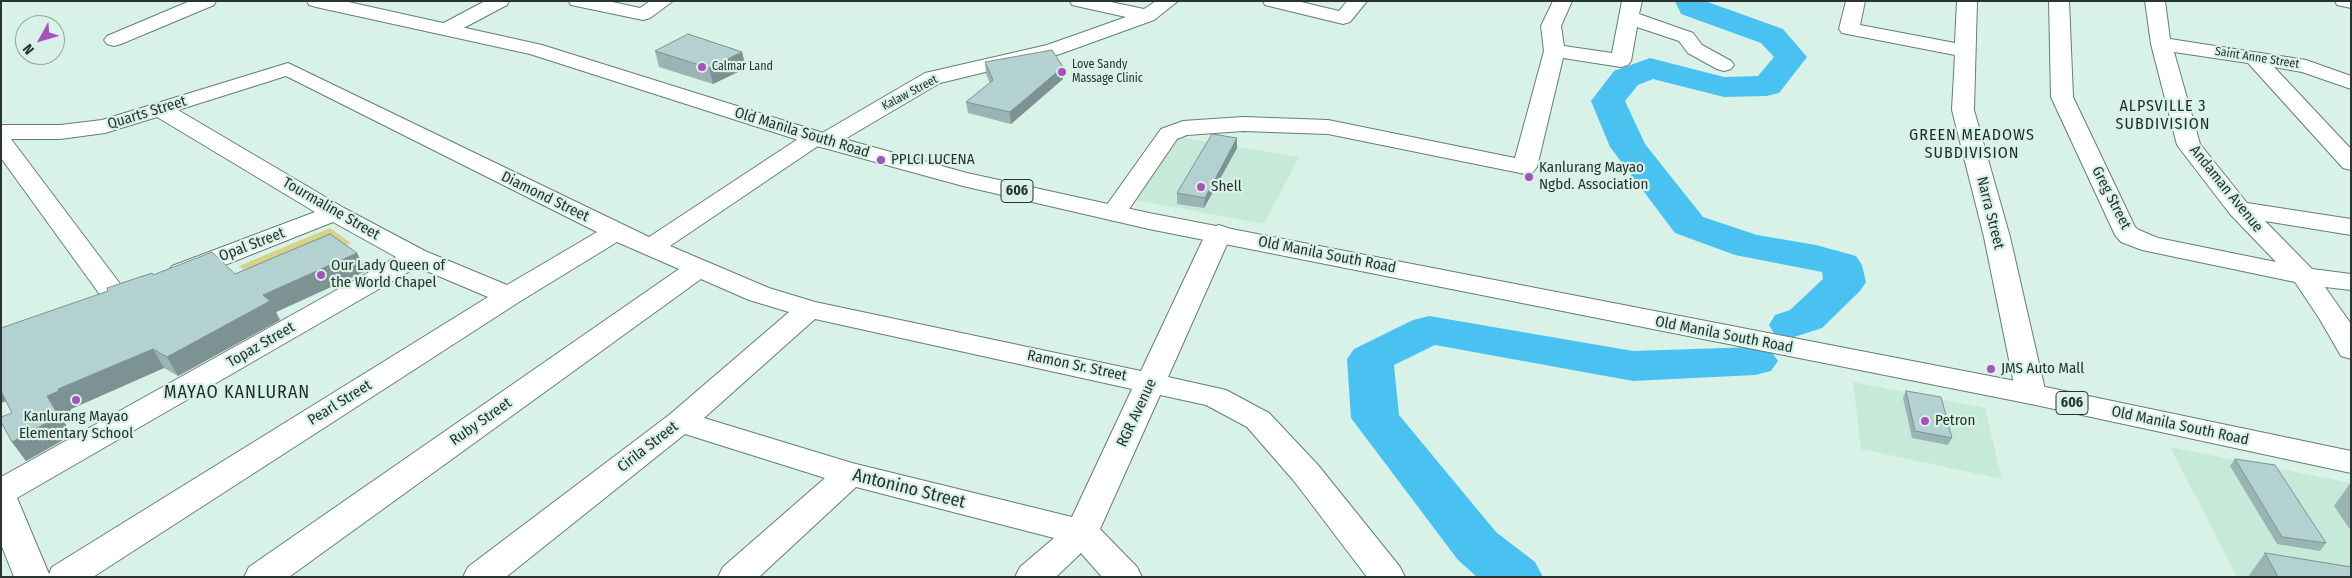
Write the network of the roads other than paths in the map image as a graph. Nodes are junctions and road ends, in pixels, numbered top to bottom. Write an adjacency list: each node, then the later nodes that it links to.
1 (207, 1): 20 (street)
2 (316, 1): 19 (street, Old Manila South Road / 606)
3 (500, 1): 19 (street)
4 (664, 1): 15 (street)
5 (1079, 1): 18 (street)
6 (1169, 1): 18 (street, Kalaw Street)
7 (1272, 1): 8 (street)
8 (1358, 1)
9 (1563, 1): 22 (street)
10 (1856, 1): 23 (street)
11 (1968, 1): 23 (street, Narra Street)
12 (2059, 1): 42 (street, Greg Street)
13 (2155, 1): 21 (street, Andaman Avenue)
14 (2344, 1): 16 (street)
15 (583, 2)
16 (2351, 2)
17 (1630, 9): 22 (street); 25 (street)
18 (1147, 16): 30 (street, Kalaw Street)
19 (447, 29): 30 (street, Old Manila South Road / 606)
20 (114, 40)
21 (2160, 44): 24 (street, Saint Anne Street); 33 (street, Andaman Avenue)
22 (1554, 51): 35 (street)
23 (1966, 51): 50 (street, Narra Street)
24 (2254, 58): 27 (street, Saint Anne Street); 32 (street)
25 (1724, 65)
26 (288, 68): 28 (street, Quarts Street); 37 (street, Diamond Street)
27 (2351, 83)
28 (160, 109): 29 (street, Quarts Street); 34 (street, Tourmaline Street)
29 (1, 132)
30 (820, 140): 35 (street, Old Manila South Road / 606); 39 (street, Kalaw Street)
31 (1, 142): 45 (street)
32 (2351, 163)
33 (2239, 209): 36 (street); 42 (street, Andaman Avenue)
34 (335, 213): 40 (street, Tourmaline Street); 45 (street, Opal Street)
35 (1114, 213): 38 (street, Old Manila South Road / 606)
36 (2351, 227)
37 (616, 232): 39 (street, Diamond Street); 44 (street, Pearl Street)
38 (1218, 234): 49 (street, RGR Avenue); 50 (street, Old Manila South Road / 606)
39 (651, 247): 41 (street, Diamond Street)
40 (416, 257): 44 (street, Tourmaline Street); 54 (street, Topaz Street)
41 (700, 267): 47 (street, Diamond Street); 59 (street, Ruby Street)
42 (2304, 276): 43 (street, Greg Street); 48 (street, Andaman Avenue)
43 (2351, 282)
44 (509, 296): 58 (street, Pearl Street)
45 (116, 297): 46 (street, Opal Street)
46 (90, 307)
47 (809, 309): 49 (street, Ramon Sr. Street); 51 (street, Cirila Street)
48 (2351, 350)
49 (1152, 382): 56 (street, RGR Avenue); 64 (street, Ramon Sr. Street)
50 (2031, 394): 52 (street, Old Manila South Road / 606)
51 (680, 422): 53 (street, Antonino Street); 60 (street, Cirila Street)
52 (2351, 462)
53 (850, 474): 56 (street, Antonino Street); 61 (street)
54 (1, 492)
55 (1, 500): 57 (street)
56 (1082, 532): 62 (street, RGR Avenue); 63 (street)
57 (32, 577)
58 (65, 577)
59 (262, 577)
60 (481, 577)
61 (736, 577)
62 (1033, 577)
63 (1124, 577)
64 (1387, 577)

